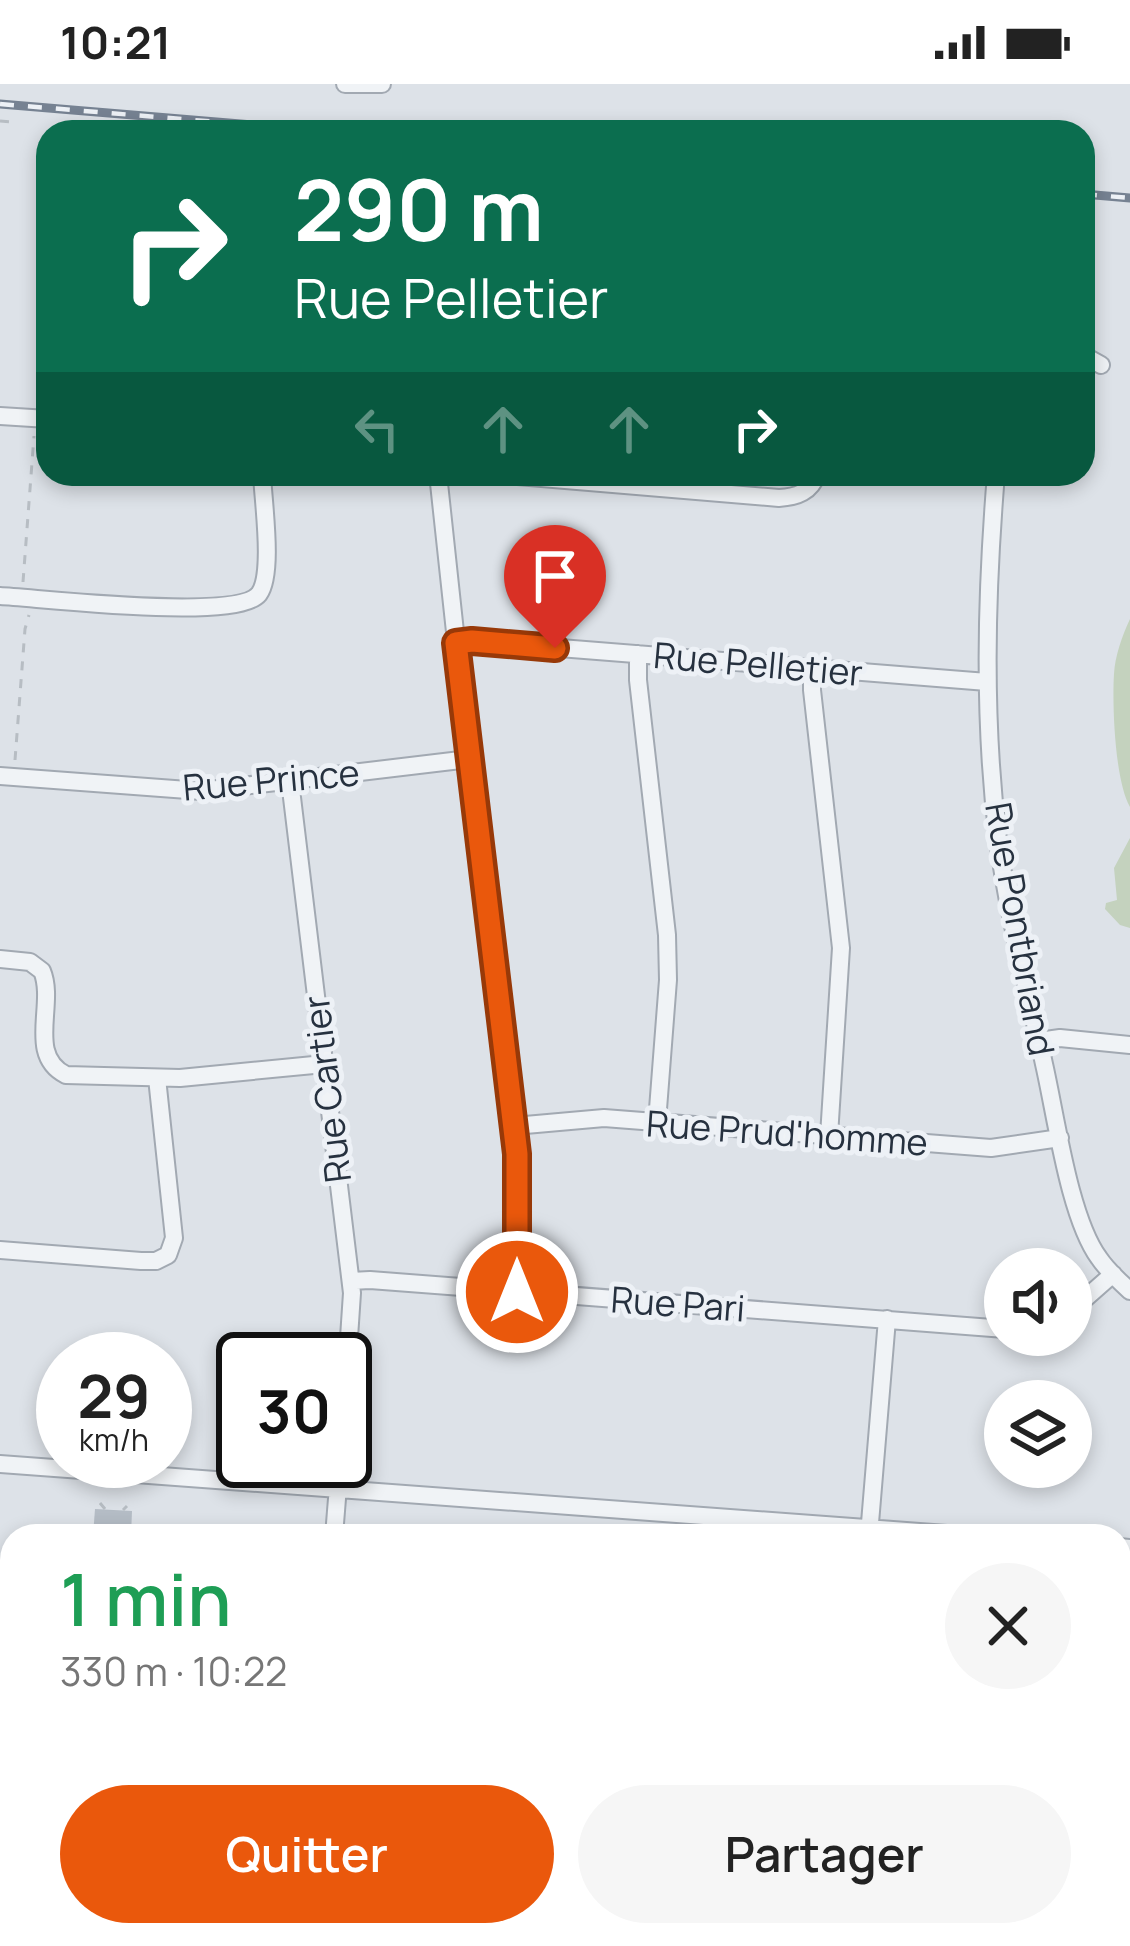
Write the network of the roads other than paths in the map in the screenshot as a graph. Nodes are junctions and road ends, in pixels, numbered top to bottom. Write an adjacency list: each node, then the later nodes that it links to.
1 (346, 84): 2 (street)
2 (382, 84)
3 (1095, 362): 4 (street)
4 (1101, 365)
5 (0, 416): 6 (street)
6 (36, 423)
7 (262, 486): 12 (street)
8 (439, 486): 13 (street)
9 (636, 486): 10 (street)
10 (811, 486)
11 (995, 486): 16 (street, Rue Pontbriand)
12 (0, 596)
13 (456, 643): 14 (street, Rue Pelletier); 17 (street)
14 (638, 654): 15 (street, Rue Pelletier); 25 (street)
15 (812, 668): 16 (street, Rue Pelletier); 27 (street)
16 (987, 682): 21 (street, Rue Pontbriand)
17 (469, 759): 19 (street, Rue Prince); 26 (street)
18 (7, 772): 19 (street, Rue Prince)
19 (290, 781): 23 (street, Rue Cartier)
20 (0, 959): 24 (street)
21 (1040, 1041): 22 (street); 28 (street, Rue Pontbriand)
22 (1130, 1045)
23 (324, 1064): 24 (street); 31 (street, Rue Cartier)
24 (158, 1078): 29 (street)
25 (657, 1122): 26 (street, Rue Prud'homme); 27 (street, Rue Prud'homme)
26 (514, 1126): 33 (street)
27 (829, 1136): 28 (street, Rue Prud'homme)
28 (1060, 1138): 30 (street, Rue Pontbriand)
29 (0, 1250)
30 (1113, 1274): 32 (street, Rue Pontbriand); 34 (street)
31 (351, 1281): 33 (street, Rue Pari); 37 (street, Rue Cartier)
32 (1130, 1291)
33 (517, 1292): 35 (street, Rue Pari)
34 (1092, 1292)
35 (887, 1319): 36 (street, Rue Pari); 42 (street)
36 (984, 1327)
37 (350, 1332)
38 (0, 1464): 39 (street)
39 (338, 1489): 40 (street); 41 (street)
40 (335, 1524)
41 (770, 1524)
42 (870, 1524)

